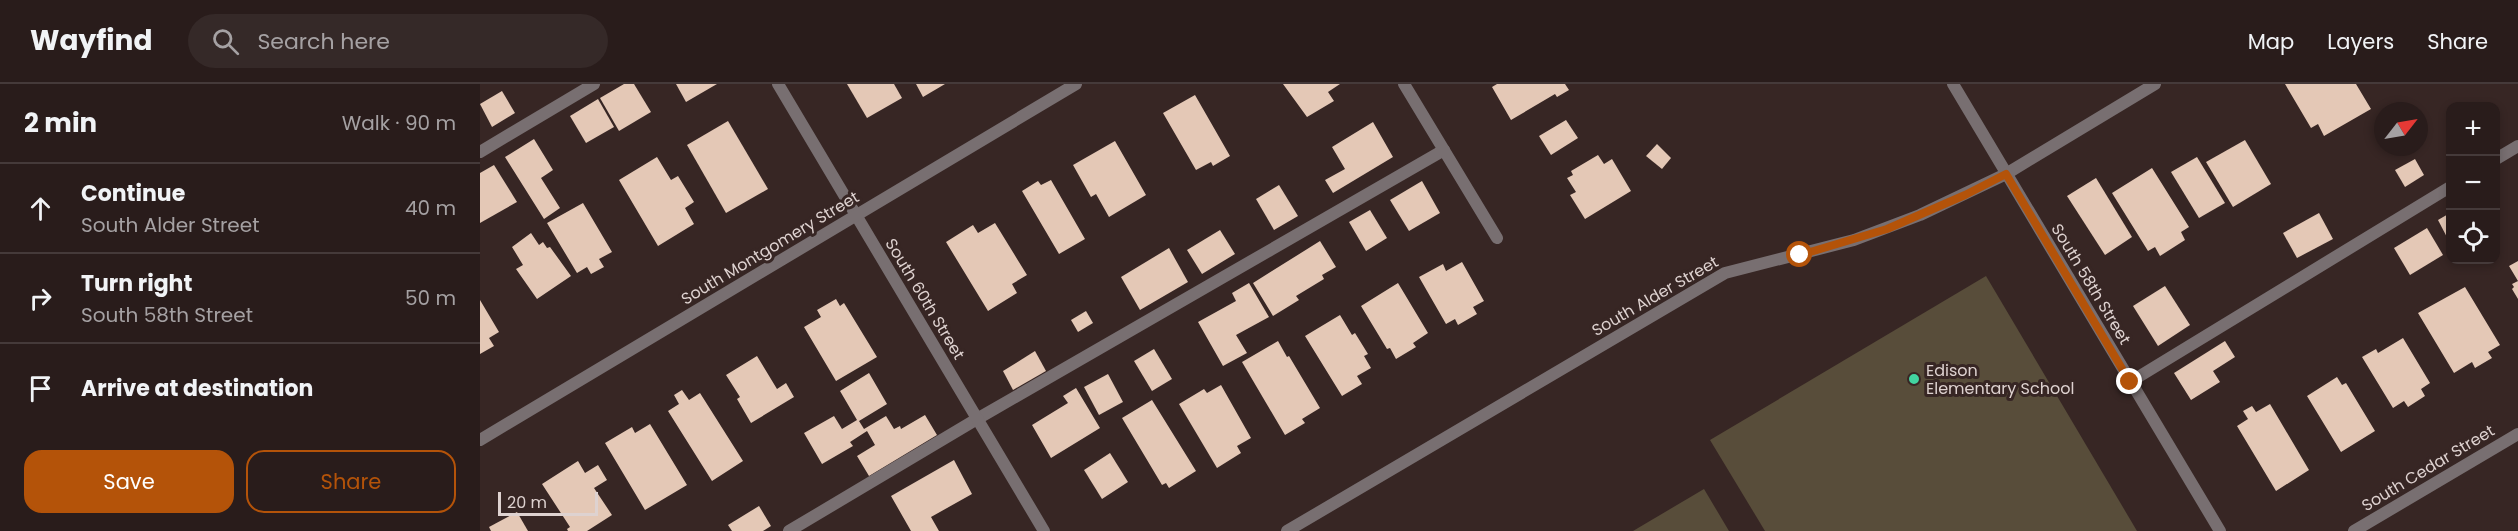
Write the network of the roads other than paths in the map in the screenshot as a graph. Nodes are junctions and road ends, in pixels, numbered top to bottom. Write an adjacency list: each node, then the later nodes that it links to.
1 (594, 84): 9 (street)
2 (778, 84): 13 (street, South 60th Street)
3 (1076, 84): 13 (street, South Montgomery Street)
4 (1404, 84): 8 (street)
5 (1953, 84): 11 (street, South 58th Street)
6 (2155, 84): 11 (street, South Alder Street)
7 (2518, 146): 10 (street)
8 (1444, 150): 14 (street); 16 (street)
9 (480, 152)
10 (2500, 157)
11 (2006, 174): 15 (street, South 58th Street); 21 (street, South Alder Street)
12 (2446, 190): 15 (street)
13 (856, 216): 16 (street, South 60th Street); 18 (street, South Montgomery Street)
14 (1497, 238)
15 (2130, 382): 22 (street, South 58th Street)
16 (977, 419): 19 (street); 20 (street, South 60th Street)
17 (2518, 434): 23 (street, South Cedar Street)
18 (480, 440)
19 (789, 531)
20 (1044, 531)
21 (1287, 531)
22 (2220, 531)
23 (2354, 531)

